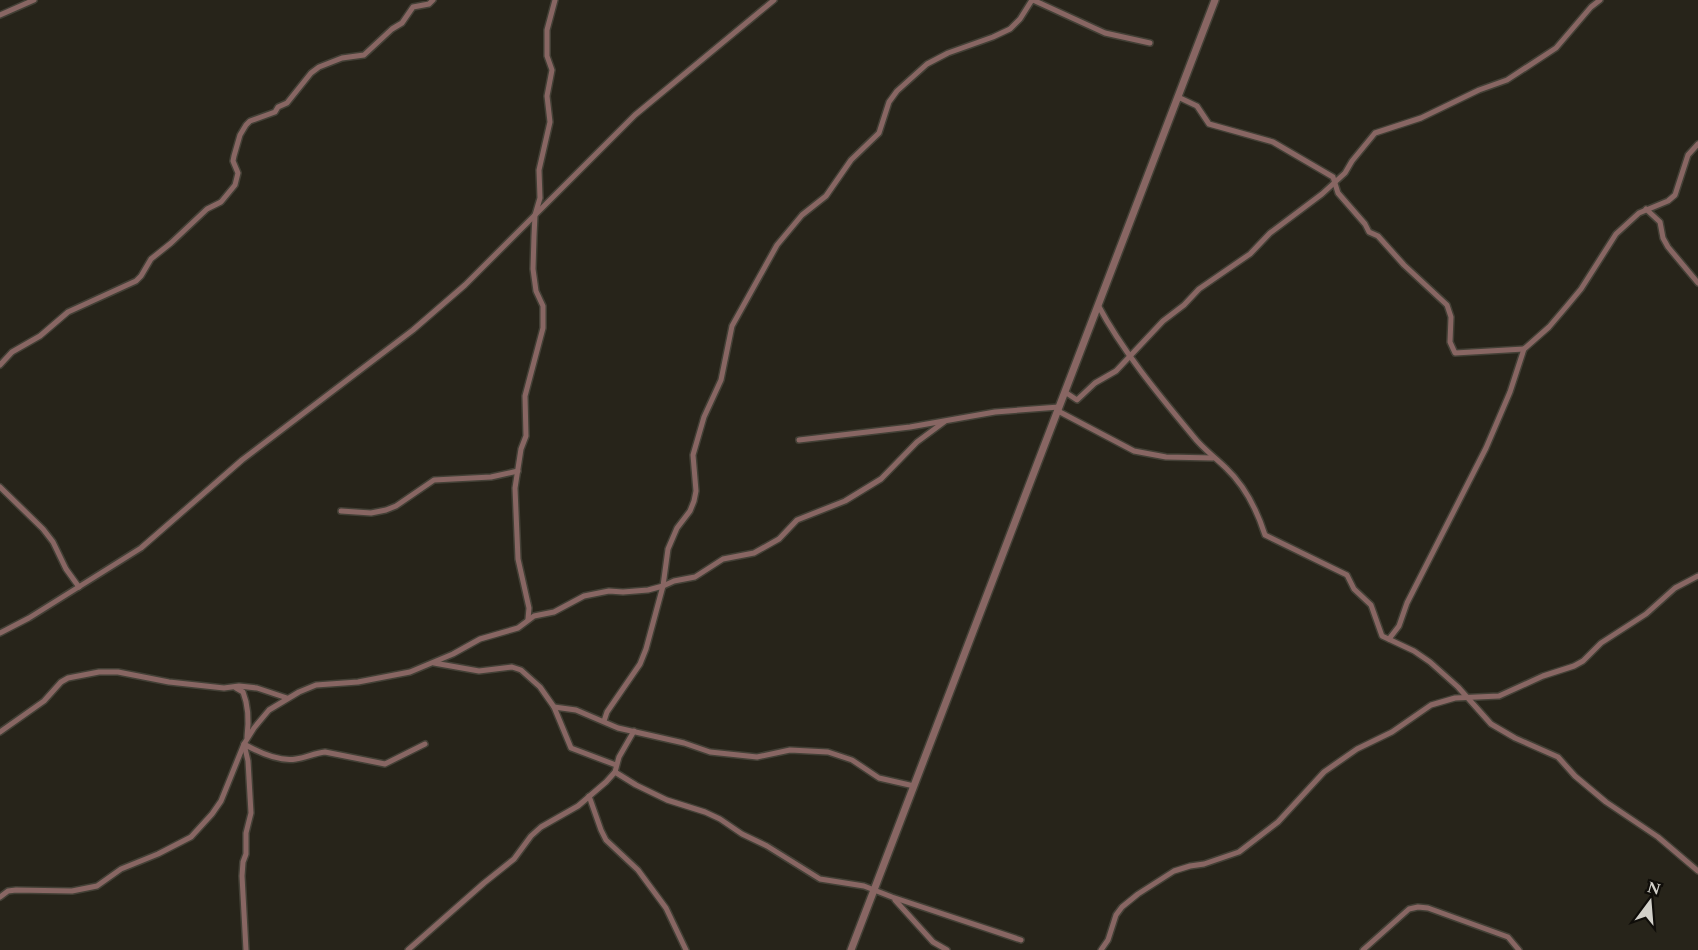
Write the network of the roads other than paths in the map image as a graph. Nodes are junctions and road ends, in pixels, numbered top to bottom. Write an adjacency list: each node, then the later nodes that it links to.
1 (34, 0): 8 (street)
2 (433, 0): 19 (street)
3 (555, 0): 14 (street)
4 (774, 0): 14 (street)
5 (1033, 0): 9 (street); 29 (street)
6 (1215, 0): 10 (street)
7 (1600, 0): 12 (street)
8 (0, 15)
9 (1150, 43)
10 (1178, 98): 12 (street); 16 (street)
11 (1698, 144): 13 (street)
12 (1335, 182): 17 (street); 18 (street)
13 (1646, 209): 15 (street); 17 (street)
14 (535, 215): 25 (street); 30 (street)
15 (1698, 283)
16 (1098, 305): 18 (street); 20 (street)
17 (1524, 349): 33 (street)
18 (1131, 356): 20 (street); 24 (street)
19 (0, 365)
20 (1065, 392): 21 (street)
21 (1058, 409): 22 (street); 24 (street); 46 (street)
22 (944, 422): 23 (street); 29 (street)
23 (799, 440)
24 (1213, 458): 33 (street)
25 (518, 471): 27 (street); 31 (street)
26 (0, 487): 30 (street)
27 (341, 511)
28 (1698, 576): 36 (street)
29 (663, 586): 31 (street); 39 (street)
30 (79, 587): 32 (street)
31 (528, 619): 34 (street)
32 (0, 633)
33 (1389, 639): 36 (street)
34 (429, 664): 37 (street); 38 (street)
35 (232, 687): 37 (street); 41 (street); 42 (street)
36 (1468, 697): 48 (street); 60 (street)
37 (287, 698): 42 (street)
38 (554, 708): 39 (street); 45 (street)
39 (604, 722): 40 (street)
40 (634, 731): 45 (street); 46 (street)
41 (0, 732)
42 (247, 737): 43 (street)
43 (244, 744): 44 (street); 52 (street); 55 (street)
44 (425, 744)
45 (615, 768): 47 (street); 50 (street)
46 (914, 786): 49 (street)
47 (589, 796): 56 (street); 57 (street)
48 (1698, 871)
49 (879, 878): 50 (street); 51 (street)
50 (864, 886): 51 (street)
51 (874, 890): 53 (street); 58 (street)
52 (0, 897)
53 (892, 897): 54 (street); 59 (street)
54 (1022, 940)
55 (246, 950)
56 (408, 950)
57 (686, 950)
58 (851, 950)
59 (947, 950)
60 (1101, 950)
61 (1363, 950): 62 (street)
62 (1519, 950)

